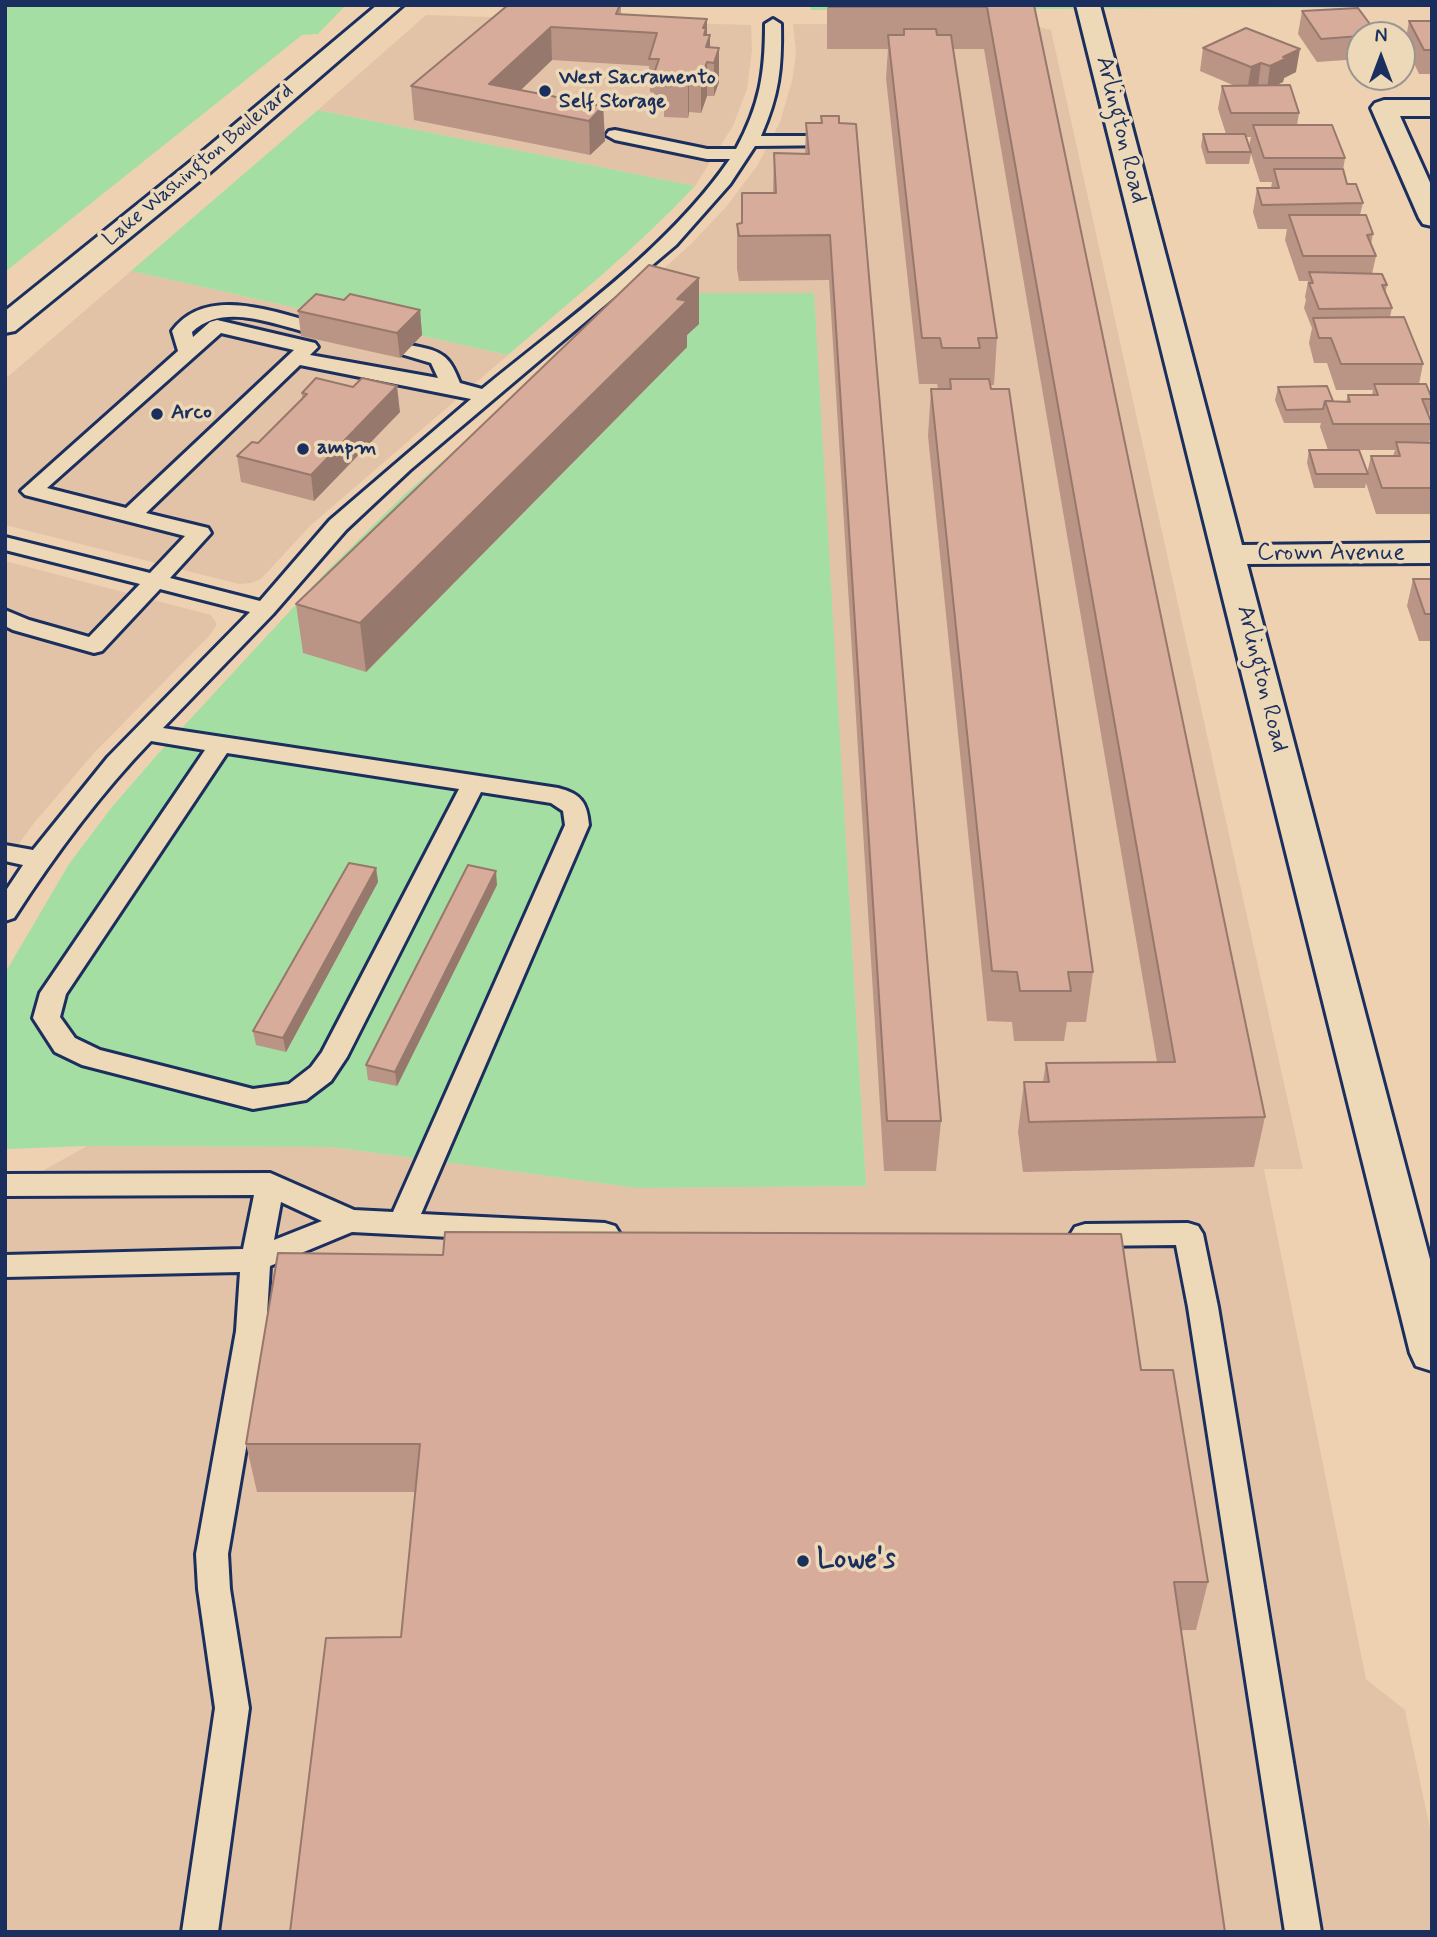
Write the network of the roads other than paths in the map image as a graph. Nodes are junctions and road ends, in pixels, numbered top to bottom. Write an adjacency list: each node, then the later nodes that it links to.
1 (391, 5): 9 (street, Lake Washington Boulevard)
2 (1088, 5): 19 (street, Arlington Road)
3 (773, 24): 7 (lane)
4 (1432, 108): 8 (street)
5 (615, 135): 7 (lane)
6 (836, 141): 7 (lane)
7 (746, 148): 15 (lane)
8 (1432, 218)
9 (5, 325)
10 (310, 327): 12 (lane)
11 (408, 350): 14 (lane)
12 (188, 352): 13 (lane); 16 (lane)
13 (298, 359): 14 (lane); 16 (lane)
14 (453, 387): 15 (lane)
15 (487, 397): 21 (lane)
16 (130, 516): 20 (lane)
17 (5, 543): 20 (lane)
18 (1432, 554): 19 (street, Crown Avenue)
19 (1229, 555): 37 (street, Arlington Road)
20 (152, 581): 21 (lane); 22 (lane)
21 (265, 609): 23 (lane)
22 (13, 621)
23 (145, 733): 24 (lane); 27 (lane)
24 (221, 744): 25 (lane); 25 (lane)
25 (474, 783): 32 (lane)
26 (5, 853): 27 (lane)
27 (39, 860): 28 (lane)
28 (5, 912)
29 (270, 1184): 30 (lane); 31 (lane); 35 (lane)
30 (5, 1185)
31 (350, 1221): 32 (lane); 35 (lane)
32 (403, 1222): 34 (lane)
33 (1057, 1235): 39 (lane)
34 (626, 1236)
35 (256, 1260): 36 (lane); 38 (lane)
36 (5, 1266)
37 (1432, 1353)
38 (200, 1932)
39 (1303, 1932)

